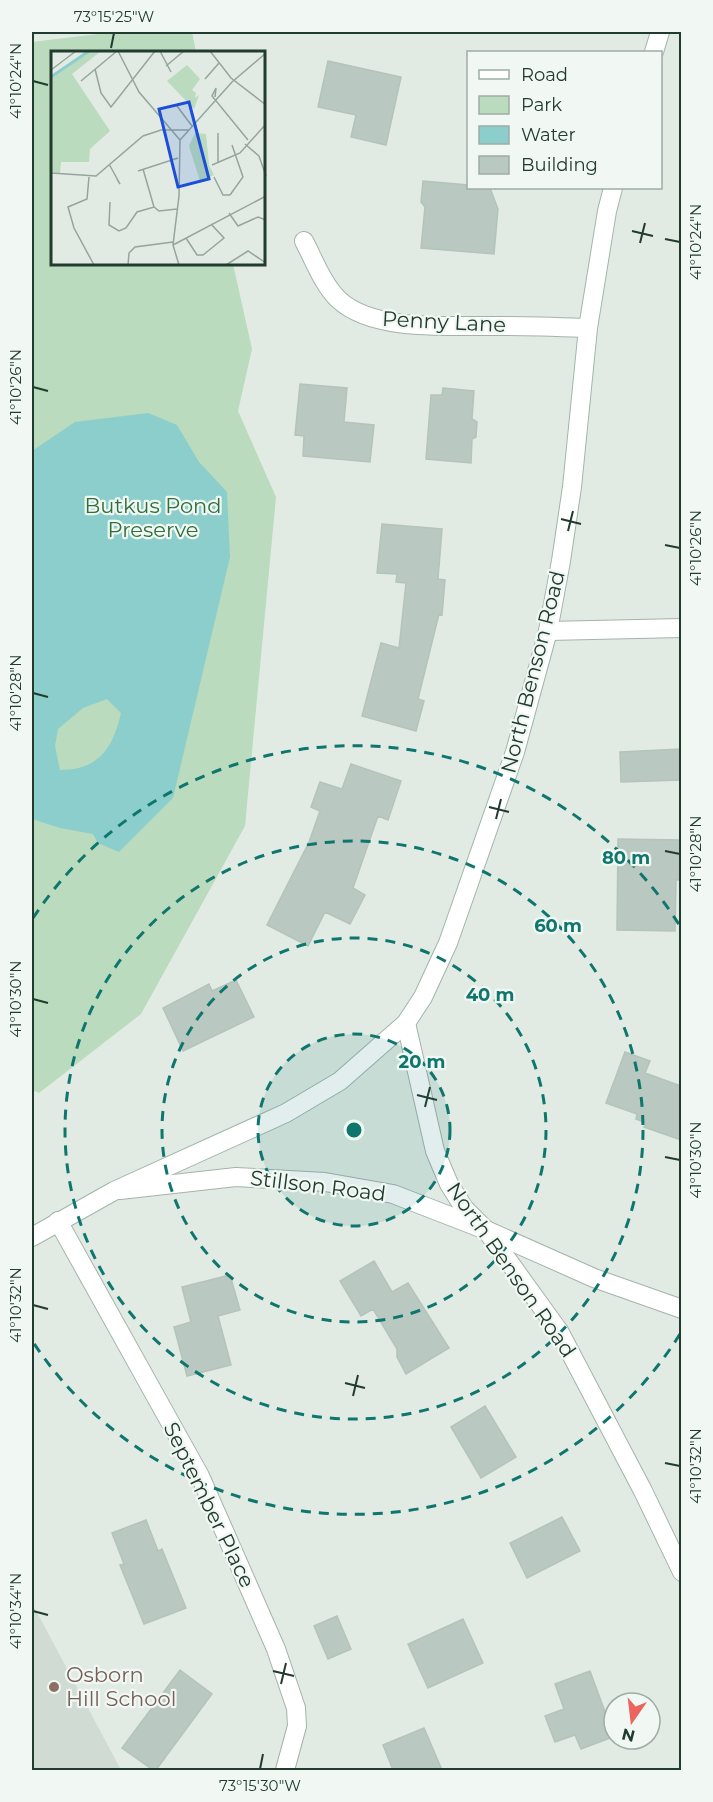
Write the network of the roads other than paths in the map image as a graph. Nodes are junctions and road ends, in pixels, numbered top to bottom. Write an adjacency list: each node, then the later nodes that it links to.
1 (660, 32): 2 (street)
2 (654, 51)
3 (613, 189): 5 (street, North Benson Road)
4 (304, 240): 5 (street, Penny Lane)
5 (588, 328): 7 (street, North Benson Road)
6 (681, 628): 7 (street)
7 (548, 631): 8 (street, North Benson Road)
8 (406, 1023): 9 (street, Stillson Road); 11 (street, North Benson Road)
9 (114, 1191): 10 (street, Stillson Road); 11 (street, Stillson Road)
10 (58, 1221): 12 (street, Stillson Road); 15 (street, September Place)
11 (486, 1230): 13 (street, Stillson Road); 14 (street, North Benson Road)
12 (32, 1237)
13 (681, 1309)
14 (681, 1572)
15 (285, 1770)

